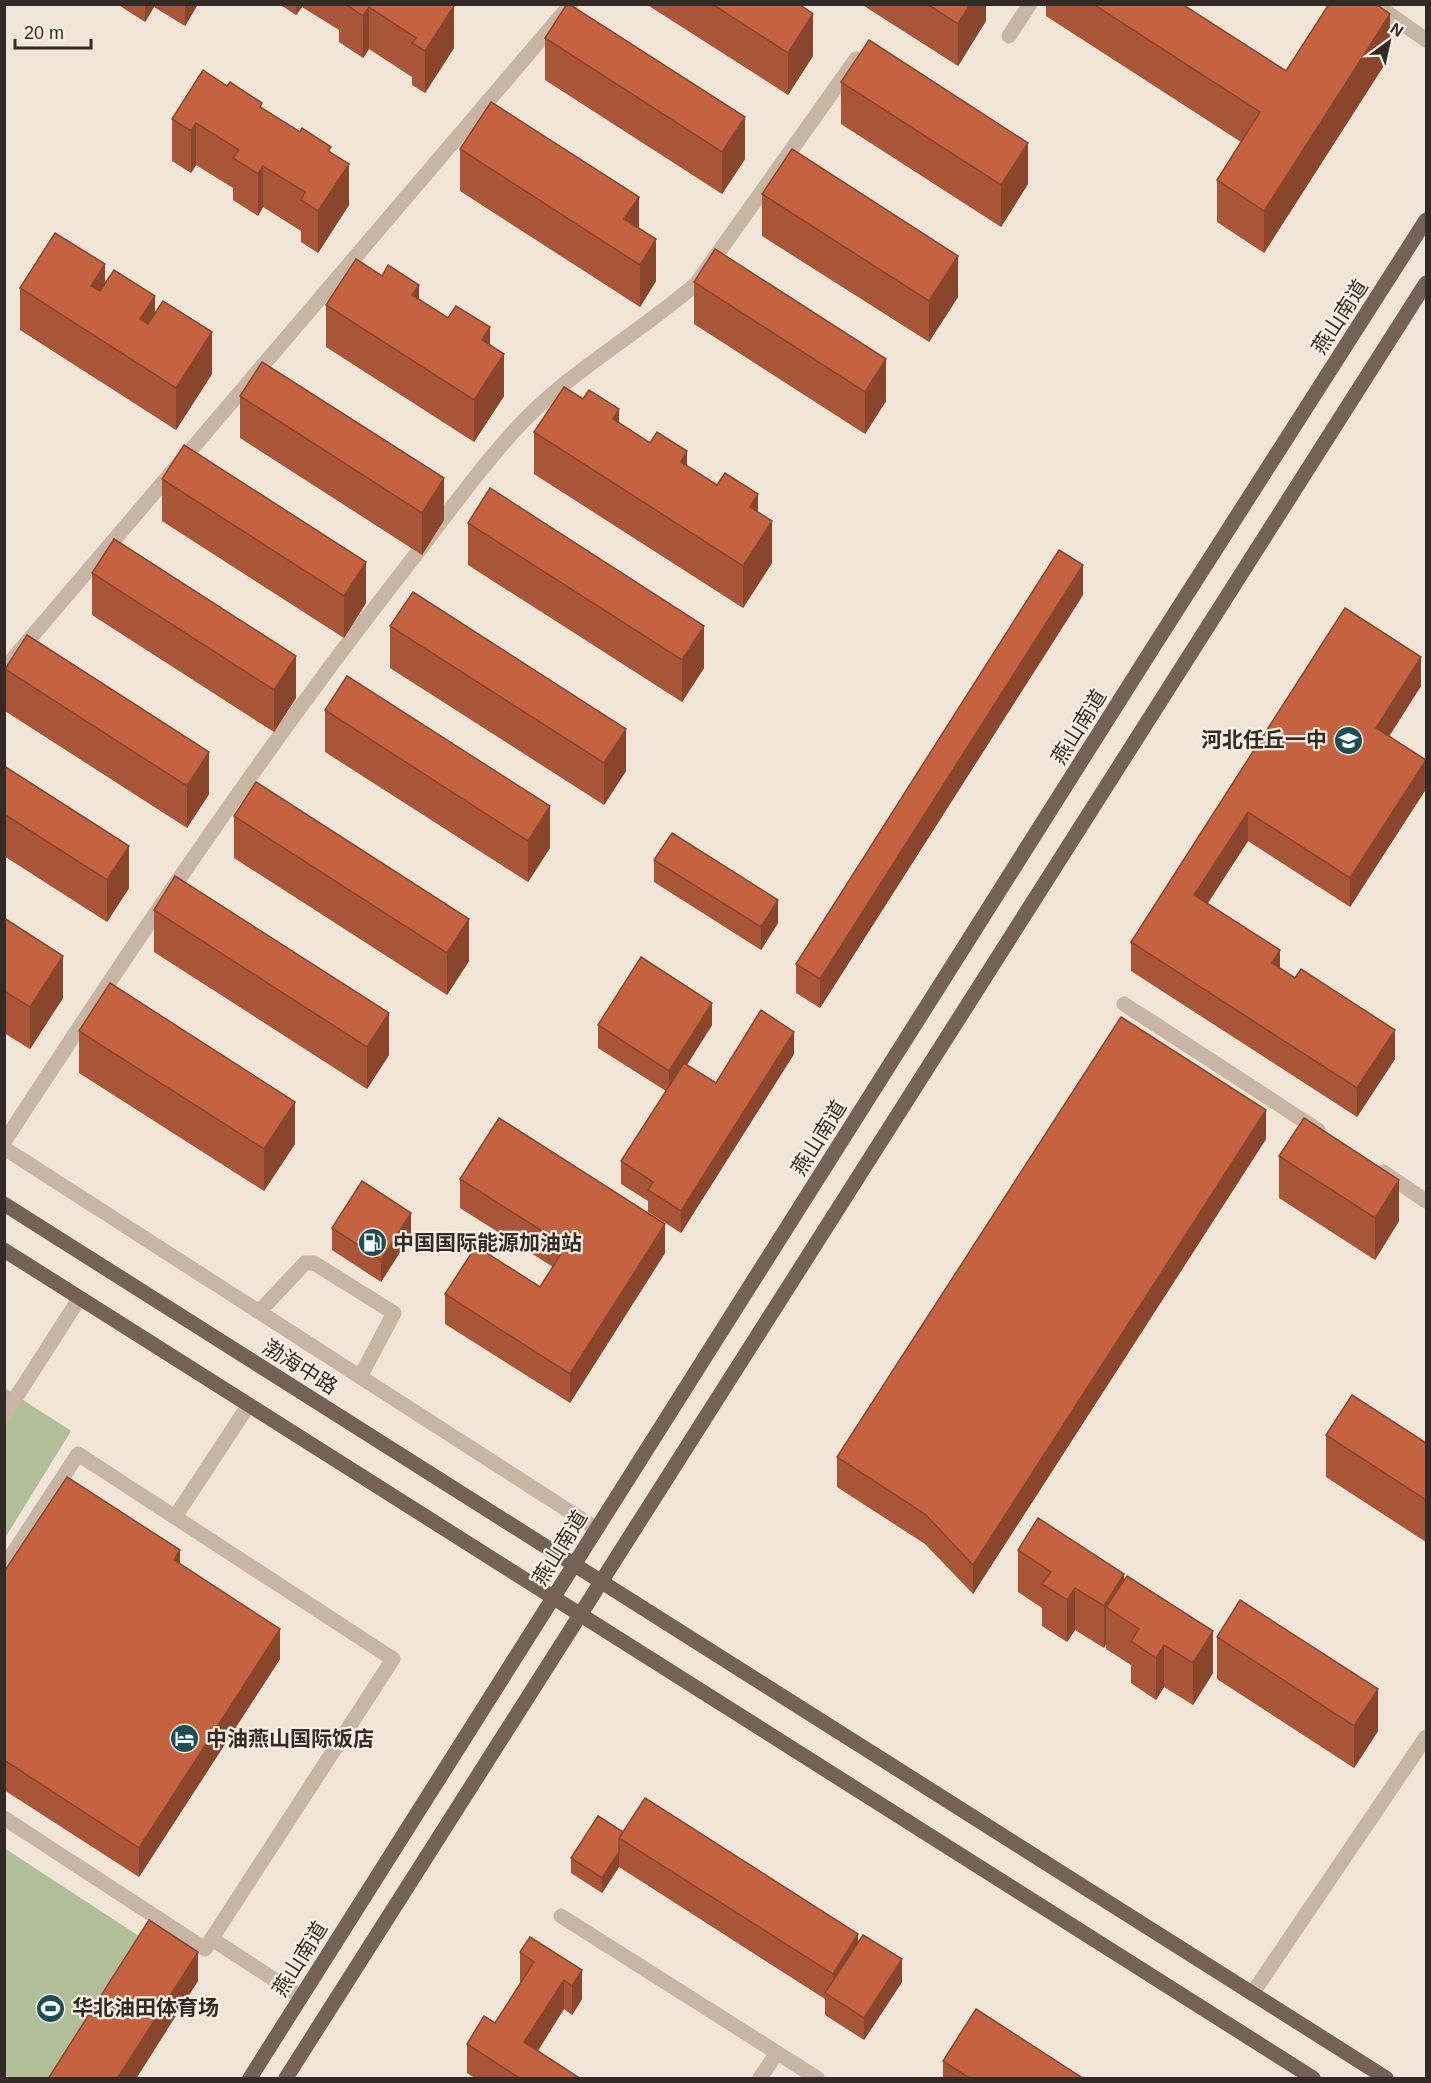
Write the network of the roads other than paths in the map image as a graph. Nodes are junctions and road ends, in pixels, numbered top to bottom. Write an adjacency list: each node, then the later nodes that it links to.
1 (571, 4): 9 (street)
2 (1030, 4): 4 (street)
3 (1375, 4): 5 (street)
4 (1009, 36)
5 (1426, 40)
6 (856, 59): 12 (street)
7 (1426, 220): 24 (main road, 燕山南道)
8 (1426, 283): 27 (main road)
9 (7, 662)
10 (1124, 1004): 11 (street)
11 (1329, 1137)
12 (4, 1142)
13 (4, 1148): 19 (street)
14 (1368, 1162): 15 (street)
15 (1426, 1201)
16 (4, 1204): 25 (main road, 渤海中路)
17 (4, 1250): 18 (main road)
18 (79, 1299): 21 (main road); 22 (street)
19 (259, 1312): 20 (street); 20 (street)
20 (360, 1377): 24 (street)
21 (248, 1406): 23 (street); 28 (main road)
22 (4, 1416)
23 (175, 1517): 26 (street); 33 (street)
24 (597, 1530): 25 (main road, 燕山南道)
25 (574, 1566): 27 (main road, 渤海中路); 28 (main road, 燕山南道)
26 (4, 1567)
27 (600, 1583): 29 (main road); 34 (main road, 渤海中路)
28 (553, 1598): 29 (main road); 35 (main road, 燕山南道)
29 (580, 1615): 38 (main road); 41 (main road)
30 (1426, 1737): 34 (street)
31 (4, 1818): 33 (street)
32 (561, 1916): 36 (street)
33 (212, 1938): 35 (street)
34 (1252, 1994): 42 (main road, 渤海中路)
35 (301, 1997): 37 (main road, 燕山南道)
36 (777, 2053): 39 (street); 40 (street)
37 (250, 2079)
38 (286, 2079)
39 (760, 2079)
40 (817, 2079)
41 (1313, 2079)
42 (1386, 2079)

